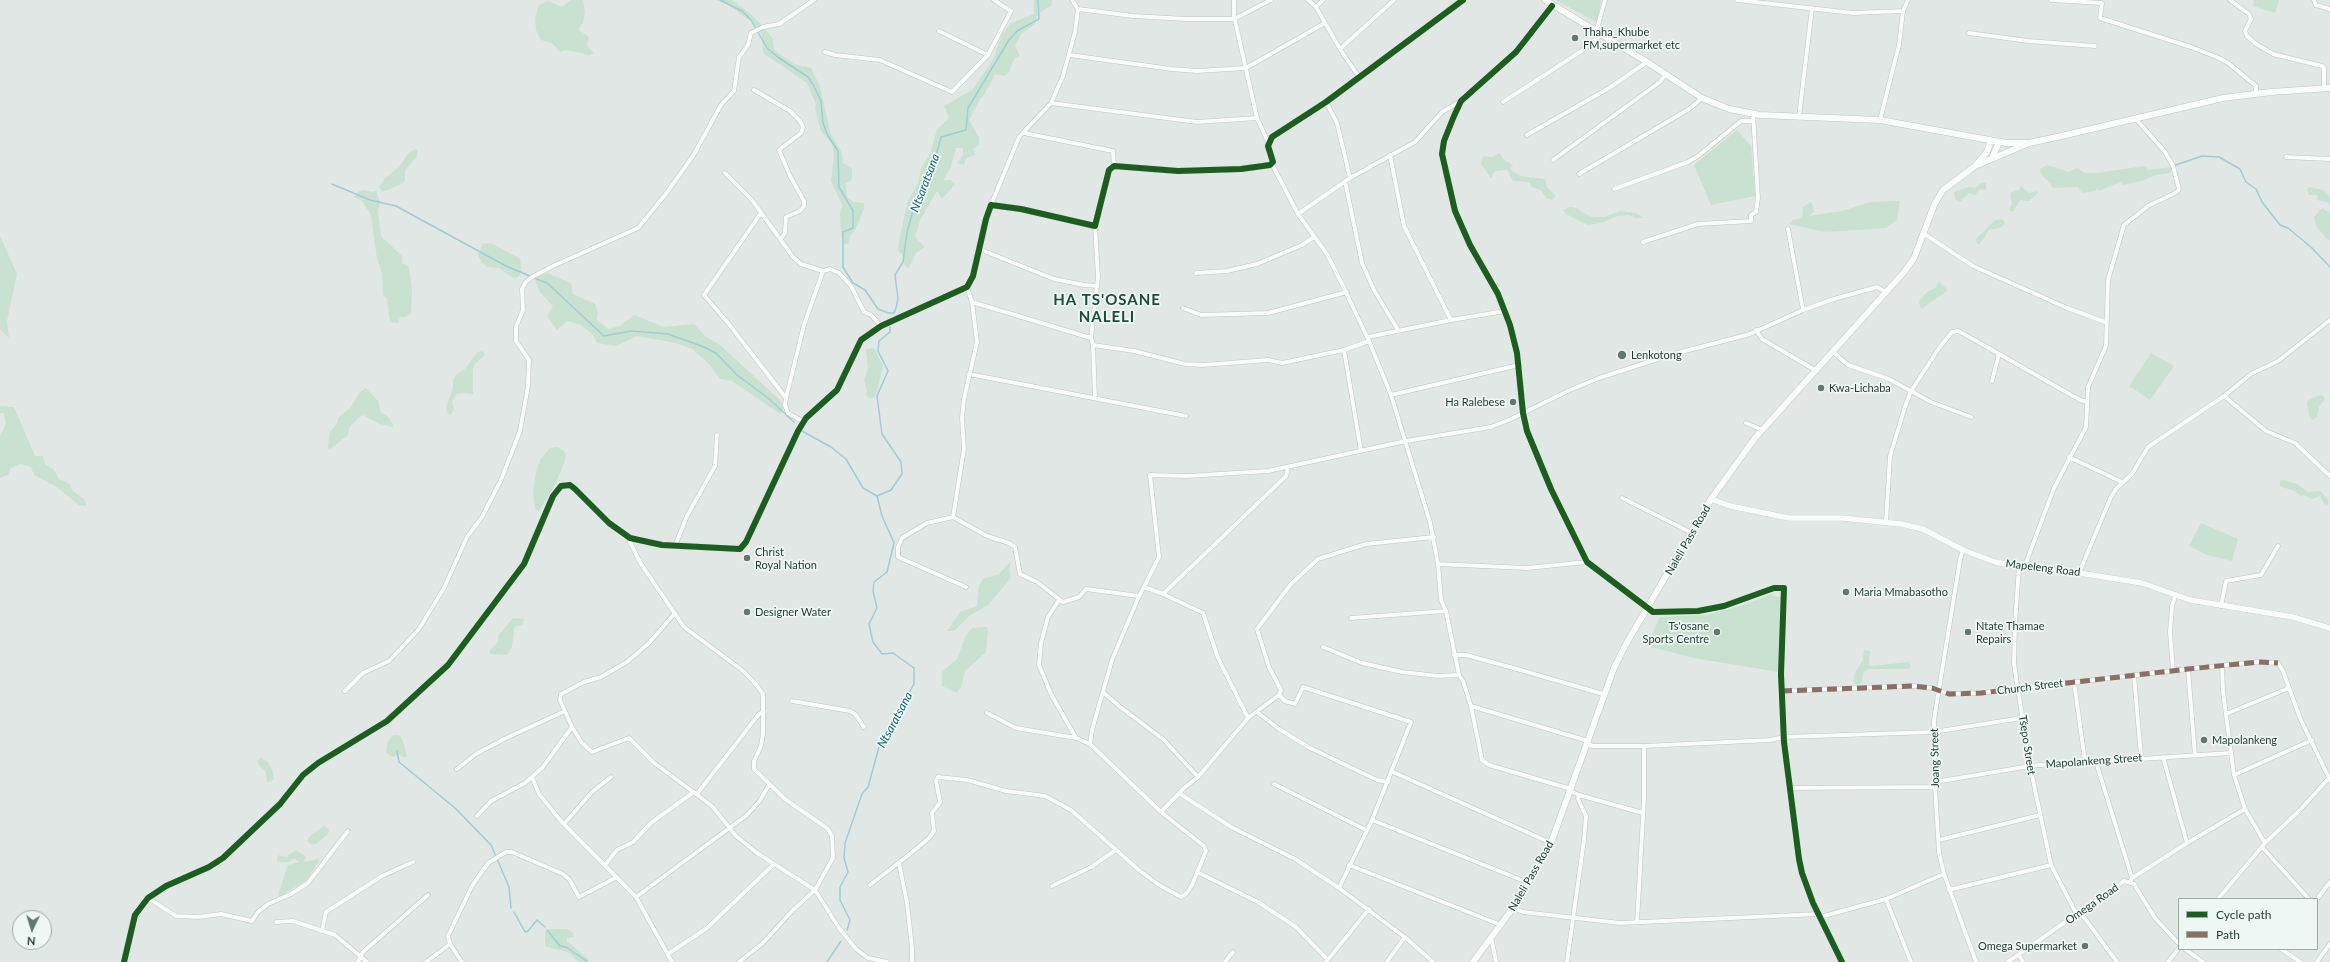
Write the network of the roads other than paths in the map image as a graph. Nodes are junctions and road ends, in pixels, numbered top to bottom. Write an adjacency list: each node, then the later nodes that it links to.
1 (814, 0): 163 (street)
2 (994, 0): 33 (street)
3 (1072, 0): 21 (street)
4 (1234, 0): 24 (street)
5 (1271, 0): 24 (street)
6 (1308, 0): 19 (street)
7 (1323, 0): 19 (street)
8 (1394, 0): 30 (street)
9 (1463, 0): 37 (street)
10 (1545, 0): 18 (main road)
11 (1605, 0): 27 (street)
12 (1737, 0): 17 (street)
13 (1908, 0): 23 (street)
14 (2054, 0): 40 (street)
15 (2230, 0): 38 (street)
16 (2314, 0): 22 (street)
17 (1781, 2): 20 (street)
18 (1552, 6): 27 (main road); 42 (street)
19 (1316, 7): 25 (street)
20 (1812, 8): 23 (street); 47 (street)
21 (1078, 9): 24 (street); 32 (street)
22 (2330, 9)
23 (1903, 11): 50 (street)
24 (1234, 19): 35 (street)
25 (1325, 24): 30 (street); 35 (street)
26 (939, 31): 33 (street)
27 (1598, 33): 34 (main road); 44 (street)
28 (1968, 33): 29 (street)
29 (2095, 46)
30 (1340, 49): 37 (street)
31 (825, 52): 33 (street)
32 (1070, 55): 35 (street); 45 (street)
33 (988, 56)
34 (1647, 62): 36 (main road); 53 (street)
35 (1246, 68): 48 (street)
36 (1666, 74): 41 (main road); 62 (street)
37 (1359, 77): 43 (street)
38 (2327, 88): 40 (main road)
39 (754, 90): 78 (street)
40 (2256, 94): 49 (main road)
41 (1702, 98): 46 (main road); 67 (street)
42 (1461, 101): 58 (street); 90 (street)
43 (1326, 102): 55 (street); 68 (street)
44 (1503, 102)
45 (1051, 103): 48 (street); 52 (street)
46 (1753, 114): 47 (main road); 51 (street)
47 (1799, 117): 50 (main road)
48 (1257, 118): 55 (street)
49 (2136, 119): 57 (main road); 93 (street, Tšepo Street)
50 (1880, 120): 54 (main road)
51 (1752, 121): 70 (street); 79 (street)
52 (1024, 133): 64 (street); 71 (street)
53 (1527, 135)
54 (1991, 140): 56 (main road); 65 (main road)
55 (1268, 142): 63 (street)
56 (1999, 142): 57 (main road); 60 (main road)
57 (2029, 143): 60 (main road)
58 (1390, 156): 68 (street); 91 (street)
59 (2286, 157): 61 (street)
60 (1991, 158): 65 (main road)
61 (2330, 159)
62 (1553, 160)
63 (1272, 164): 64 (street); 73 (street)
64 (1114, 166): 74 (street)
65 (1975, 166): 76 (main road, Naleli Pass Road)
66 (726, 173): 72 (street)
67 (1579, 174)
68 (1350, 178): 69 (street)
69 (1345, 181): 73 (street); 95 (street)
70 (1614, 189)
71 (992, 205): 74 (street); 80 (street)
72 (761, 213): 78 (street); 110 (street)
73 (1298, 214): 77 (street)
74 (1096, 226): 83 (street)
75 (1788, 229): 89 (street)
76 (1923, 233): 86 (main road, Naleli Pass Road); 93 (street)
77 (1314, 237): 82 (street); 85 (street)
78 (781, 239): 81 (street)
79 (1644, 242)
80 (979, 249): 83 (street); 84 (street)
81 (823, 270): 94 (street); 110 (street)
82 (1196, 273)
83 (1097, 286): 97 (street)
84 (967, 287): 87 (street); 94 (street)
85 (1347, 292): 88 (street); 98 (street)
86 (1886, 292): 89 (street); 101 (main road, Naleli Pass Road)
87 (972, 302): 97 (street); 105 (street)
88 (1183, 308)
89 (1803, 310): 96 (street)
90 (1505, 311): 91 (street); 103 (street)
91 (1451, 320): 95 (street)
92 (2330, 320): 109 (street)
93 (2105, 322): 112 (street, Tšepo Street)
94 (881, 326): 116 (street)
95 (1398, 330): 98 (street)
96 (1756, 330): 104 (street); 113 (street)
97 (1091, 338): 99 (street)
98 (1368, 339): 100 (street); 108 (street)
99 (1093, 345): 100 (street); 111 (street)
100 (1344, 350): 121 (street)
101 (1833, 352): 104 (main road, Naleli Pass Road); 107 (street)
102 (1999, 354): 106 (street); 107 (street); 112 (street)
103 (1519, 365): 108 (street); 113 (street)
104 (1815, 370): 118 (main road, Naleli Pass Road)
105 (969, 374): 111 (street); 128 (street)
106 (1992, 381)
107 (1911, 391): 115 (street); 129 (street)
108 (1391, 395): 120 (street)
109 (2224, 396): 124 (street); 125 (street)
110 (786, 398): 116 (street)
111 (1095, 398): 114 (street)
112 (2088, 402): 122 (street, Tšepo Street)
113 (1523, 413): 120 (street); 136 (street)
114 (1186, 416)
115 (1971, 417)
116 (804, 422): 133 (street)
117 (1746, 424): 118 (street)
118 (1763, 430): 127 (main road, Naleli Pass Road)
119 (717, 435): 133 (street)
120 (1406, 441): 121 (street); 131 (street)
121 (1361, 451): 123 (street)
122 (2069, 457): 125 (street); 138 (street, Tšepo Street)
123 (1288, 468): 141 (street); 142 (street)
124 (2330, 476)
125 (2122, 482): 139 (street)
126 (1622, 498): 130 (street)
127 (1712, 499): 129 (street, Mapeleng Road); 130 (main road, Naleli Pass Road)
128 (953, 517): 140 (street); 145 (street)
129 (1886, 522): 135 (street, Mapeleng Road)
130 (1692, 533): 147 (main road, Naleli Pass Road)
131 (1434, 537): 137 (street); 167 (street)
132 (630, 538): 133 (street); 149 (street); 243 (street)
133 (675, 546)
134 (2278, 546): 146 (street)
135 (1963, 550): 138 (street, Mapeleng Road); 162 (street, Joang Street)
136 (1587, 562): 137 (street); 147 (street)
137 (1438, 564): 148 (street)
138 (2021, 568): 139 (street, Mapeleng Road); 161 (street, Tšepo Street)
139 (2079, 573): 143 (street, Mapeleng Road)
140 (966, 587)
141 (1144, 587): 142 (street); 144 (street)
142 (1164, 594): 175 (street)
143 (2176, 594): 146 (street, Mapeleng Road); 156 (street)
144 (1139, 596): 145 (street); 165 (street)
145 (1059, 600): 180 (street)
146 (2221, 606): 151 (street, Mapeleng Road)
147 (1647, 609): 164 (street); 166 (main road, Naleli Pass Road)
148 (1446, 611): 150 (street); 153 (street)
149 (675, 613): 170 (street); 171 (street)
150 (1351, 618)
151 (2330, 628)
152 (1324, 647): 157 (street)
153 (1454, 655): 157 (street); 166 (street)
154 (2222, 666): 155 (street, Church Street); 160 (street, Church Street); 174 (street)
155 (2188, 669): 156 (street, Church Street); 187 (street)
156 (2173, 671): 158 (street, Church Street)
157 (1459, 675): 169 (street)
158 (2134, 675): 159 (street, Church Street); 188 (street)
159 (2074, 682): 161 (street, Church Street); 190 (street)
160 (2289, 688): 174 (street); 182 (street)
161 (2018, 689): 162 (street, Church Street); 176 (street, Tšepo Street)
162 (1939, 690): 164 (street, Church Street); 179 (street, Joang Street)
163 (345, 691)
164 (1782, 691): 181 (street)
165 (1104, 693): 184 (street); 198 (street)
166 (1604, 694): 183 (main road, Naleli Pass Road)
167 (1279, 695): 172 (street); 194 (street)
168 (792, 701): 178 (street)
169 (1470, 706): 183 (street); 205 (street)
170 (565, 711): 177 (street); 193 (street)
171 (763, 712): 203 (street); 206 (street)
172 (1257, 712): 175 (street); 200 (street)
173 (987, 713): 180 (street)
174 (2226, 714): 186 (street)
175 (1248, 718): 198 (street)
176 (2022, 718): 179 (street); 192 (street, Tšepo Street)
177 (572, 727): 196 (street); 206 (street)
178 (864, 727)
179 (1933, 732): 181 (street); 202 (street, Joang Street)
180 (1076, 738): 184 (street)
181 (1784, 738): 185 (street); 204 (street)
182 (2312, 740): 195 (street); 199 (street)
183 (1587, 742): 185 (street); 205 (main road, Naleli Pass Road)
184 (1090, 744): 210 (street)
185 (1644, 746): 211 (street)
186 (2230, 753): 187 (street, Mapolankeng Street); 195 (street)
187 (2195, 755): 189 (street, Mapolankeng Street)
188 (2141, 757): 189 (street, Mapolankeng Street); 191 (street, Mapolankeng Street)
189 (2163, 757): 221 (street)
190 (2085, 761): 191 (street, Mapolankeng Street); 192 (street, Mapolankeng Street)
191 (2096, 762): 233 (street)
192 (2030, 766): 202 (street, Mapolankeng Street); 212 (street, Tšepo Street)
193 (457, 769)
194 (1393, 772): 200 (street); 220 (street)
195 (2234, 774): 209 (street)
196 (532, 777): 213 (street); 215 (street)
197 (611, 777): 215 (street)
198 (1198, 777): 207 (street)
199 (2329, 779): 222 (street)
200 (1388, 782): 214 (street)
201 (1274, 784): 217 (street)
202 (1935, 784): 204 (street, Mapolankeng Street); 219 (street, Joang Street)
203 (769, 785): 216 (street); 239 (street)
204 (1791, 788): 251 (street)
205 (1571, 790): 208 (street); 220 (main road, Naleli Pass Road)
206 (696, 793): 216 (street); 227 (street)
207 (1180, 794): 210 (street); 238 (street)
208 (1579, 795): 211 (street); 252 (street)
209 (2245, 809): 221 (street); 222 (street)
210 (1161, 812): 230 (street)
211 (1643, 813): 254 (street)
212 (2040, 815): 219 (street); 229 (street, Tšepo Street)
213 (477, 816)
214 (1372, 820): 217 (street); 235 (street)
215 (564, 824): 227 (street)
216 (730, 829): 226 (street); 242 (street)
217 (1366, 830): 228 (street)
218 (348, 831): 243 (street)
219 (1939, 840): 231 (street, Joang Street)
220 (1551, 843): 235 (main road, Naleli Pass Road)
221 (2187, 843): 233 (street)
222 (2263, 845): 244 (street); 245 (street)
223 (1116, 850): 225 (street); 230 (street); 237 (street)
224 (413, 862): 256 (street)
225 (900, 863): 236 (street); 278 (street)
226 (774, 864): 239 (street); 266 (street)
227 (605, 865): 232 (street)
228 (1350, 865): 238 (street); 255 (street)
229 (2052, 866): 240 (street); 250 (street, Tšepo Street)
230 (1197, 872): 269 (street)
231 (1944, 874): 240 (street, Joang Street); 247 (street)
232 (617, 878): 242 (street); 260 (street)
233 (2131, 880): 250 (street, Omega Road); 259 (street, Omega Road)
234 (2330, 882): 246 (street)
235 (1529, 883): 248 (main road, Naleli Pass Road)
236 (870, 884)
237 (1052, 886)
238 (1339, 888): 249 (street)
239 (815, 890): 276 (street); 277 (street)
240 (1949, 890): 287 (street, Joang Street)
241 (428, 895): 268 (street)
242 (636, 897): 266 (street)
243 (148, 898): 270 (street)
244 (2219, 898)
245 (2308, 898)
246 (2318, 898)
247 (1886, 899): 251 (street); 286 (street)
248 (1513, 908): 252 (street); 255 (main road, Naleli Pass Road)
249 (1369, 909): 257 (street); 269 (street)
250 (2078, 913): 267 (street, Omega Road); 290 (street, Tšepo Street)
251 (1819, 916): 254 (street); 285 (street)
252 (1573, 919): 254 (street); 284 (street)
253 (276, 922): 256 (street)
254 (1637, 922)
255 (1501, 925): 258 (main road, Naleli Pass Road)
256 (322, 931): 268 (street)
257 (1405, 937): 280 (street); 281 (street)
258 (1492, 937): 282 (main road, Naleli Pass Road); 283 (street)
259 (2178, 943)
260 (450, 944): 273 (street); 274 (street)
261 (2330, 944): 294 (street)
262 (2178, 949): 291 (street)
263 (2186, 950): 292 (street)
264 (2282, 950): 293 (street)
265 (1232, 952): 279 (street)
266 (668, 954): 275 (street)
267 (2019, 955): 288 (street, Omega Road); 289 (street)
268 (360, 957): 271 (street); 272 (street)
269 (1326, 961)
270 (124, 962)
271 (358, 962)
272 (367, 962)
273 (426, 962)
274 (462, 962)
275 (672, 962)
276 (738, 962)
277 (887, 962)
278 (912, 962)
279 (1225, 962)
280 (1388, 962)
281 (1433, 962)
282 (1473, 962)
283 (1496, 962)
284 (1567, 962)
285 (1842, 962)
286 (1911, 962)
287 (1976, 962)
288 (2008, 962)
289 (2022, 962)
290 (2117, 962)
291 (2168, 962)
292 (2203, 962)
293 (2300, 962)
294 (2317, 962)

